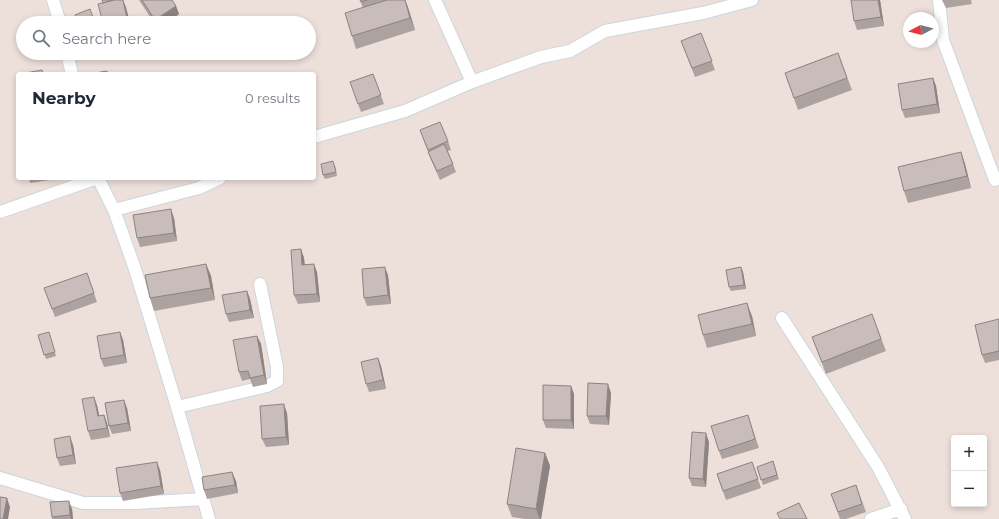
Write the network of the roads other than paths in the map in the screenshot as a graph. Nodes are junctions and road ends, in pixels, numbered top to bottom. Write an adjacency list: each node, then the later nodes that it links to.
1 (435, 0): 8 (street)
2 (752, 0): 8 (street)
3 (939, 0): 13 (street)
4 (57, 1): 5 (street)
5 (59, 16)
6 (69, 60): 7 (street)
7 (72, 72)
8 (472, 82): 9 (street)
9 (316, 135)
10 (92, 180): 15 (street)
11 (99, 180): 14 (street)
12 (216, 180): 14 (street)
13 (996, 180)
14 (114, 210): 18 (street)
15 (0, 212)
16 (260, 284): 18 (street)
17 (782, 318): 21 (street)
18 (177, 406): 20 (street)
19 (0, 478): 20 (street)
20 (203, 499): 22 (street)
21 (903, 514): 23 (street)
22 (209, 519)
23 (870, 519)

